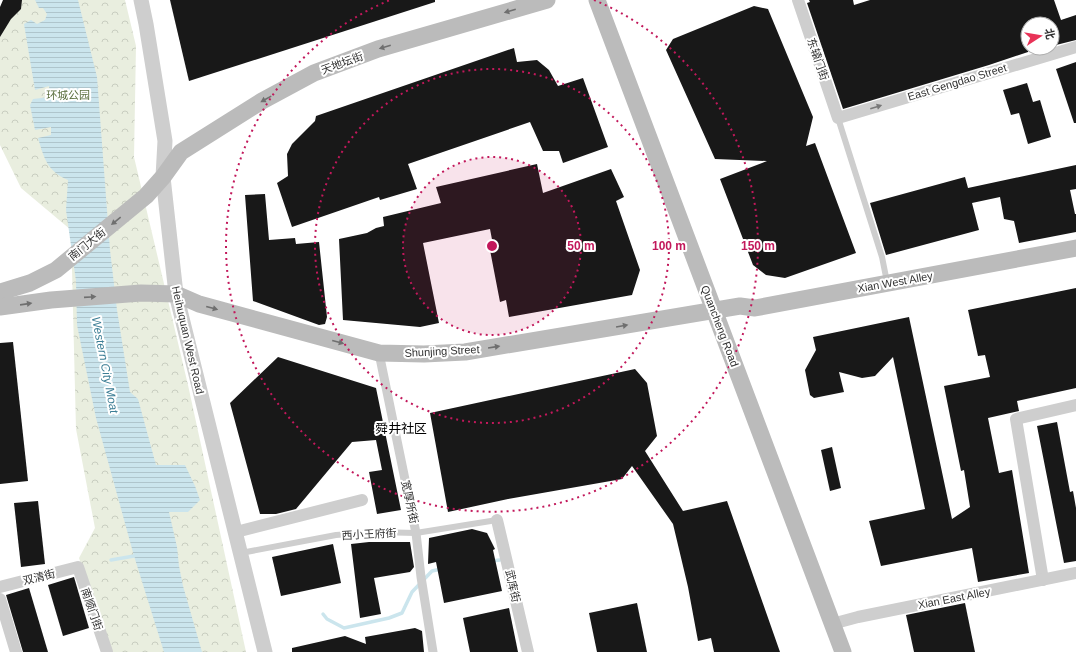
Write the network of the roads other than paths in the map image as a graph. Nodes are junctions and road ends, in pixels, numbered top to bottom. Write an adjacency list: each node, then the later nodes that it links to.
1 (141, 0): 7 (street, Heihuquan West Road)
2 (547, 0): 7 (main road, 天地坛街, one-way to 7)
3 (597, 0): 13 (main road, Quancheng Road)
4 (798, 0): 6 (street, 东辕门街)
5 (1076, 47): 6 (street, East Gengdao Street, one-way to 5)
6 (838, 118): 9 (lane)
7 (163, 177): 10 (main road, 南门大街, one-way to 10); 11 (street, Heihuquan West Road)
8 (1076, 248): 9 (main road, Xian West Alley)
9 (888, 284): 13 (main road, Xian West Alley)
10 (0, 292)
11 (176, 294): 12 (main road, one-way to 11); 14 (main road, Shunjing Street, one-way to 14); 18 (street, Heihuquan West Road)
12 (0, 307)
13 (714, 311): 14 (main road, Shunjing Street, one-way to 13); 26 (main road, Quancheng Road)
14 (379, 353): 19 (street, 宽厚所街)
15 (1076, 405): 23 (street)
16 (362, 500): 18 (street)
17 (497, 520): 19 (lane, 西小王府街); 31 (street, 武库街)
18 (236, 532): 20 (street, Heihuquan West Road)
19 (416, 532): 20 (lane, 西小王府街); 30 (street, 宽厚所街)
20 (241, 553): 29 (street, Heihuquan West Road)
21 (78, 567): 24 (street, 双清街); 28 (street, 南顺门街)
22 (1076, 573): 23 (street, Xian East Alley)
23 (1043, 580): 26 (street, Xian East Alley)
24 (0, 587)
25 (0, 599): 27 (street)
26 (832, 624): 32 (main road, Quancheng Road)
27 (16, 652)
28 (107, 652)
29 (265, 652)
30 (434, 652)
31 (528, 652)
32 (843, 652)

